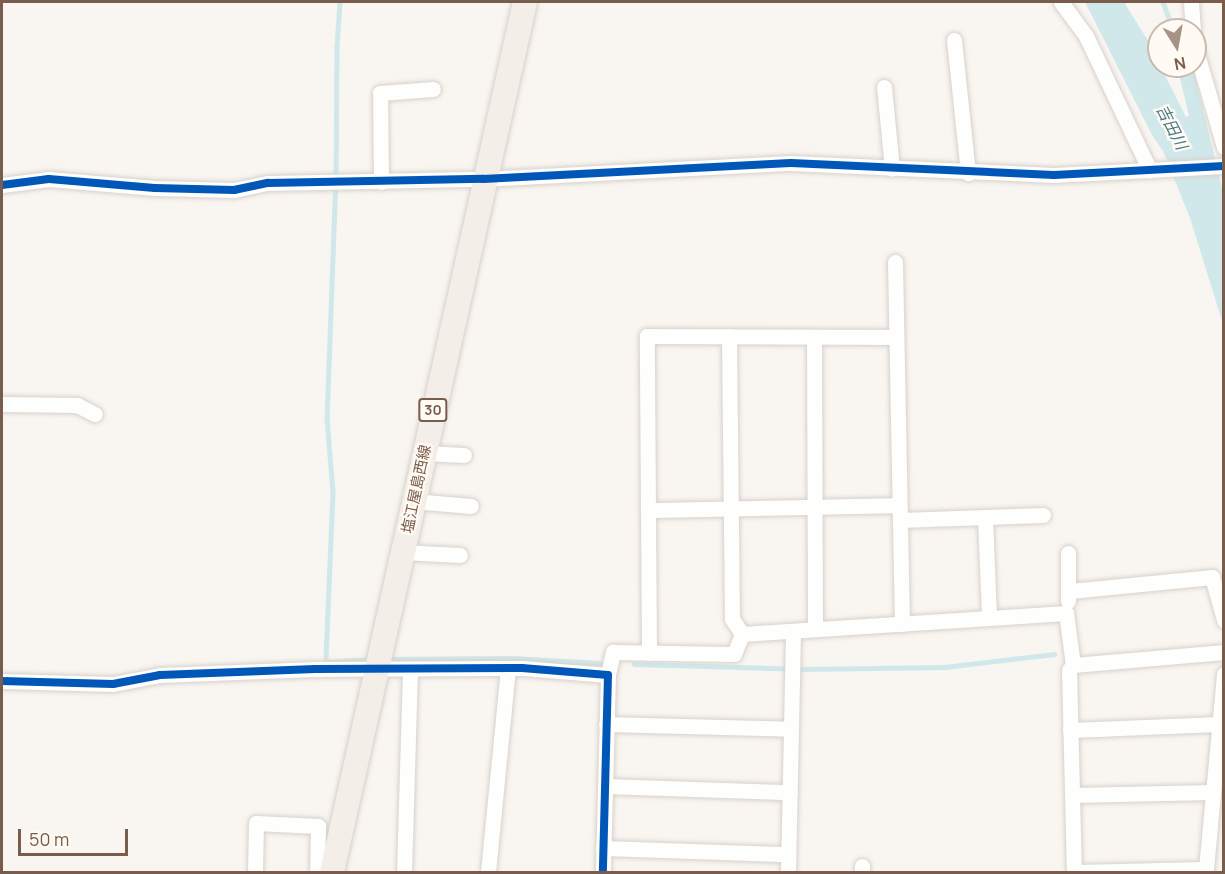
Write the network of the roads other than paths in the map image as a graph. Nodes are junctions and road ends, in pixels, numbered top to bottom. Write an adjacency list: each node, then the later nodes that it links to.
1 (525, 2): 14 (main road, 塩江屋島西線 / 30)
2 (1061, 2): 12 (street)
3 (1191, 2): 4 (street)
4 (1192, 18)
5 (954, 40): 13 (street)
6 (1204, 78): 9 (street)
7 (884, 87): 11 (street)
8 (433, 89): 15 (street)
9 (1224, 147)
10 (1222, 166): 12 (street)
11 (892, 169): 13 (street); 14 (street)
12 (1156, 170): 13 (street)
13 (968, 173)
14 (483, 179): 15 (street); 23 (main road, 塩江屋島西線 / 30)
15 (381, 182): 16 (street)
16 (2, 185)
17 (895, 262): 20 (street)
18 (729, 336): 19 (street); 28 (street); 29 (street)
19 (814, 337): 20 (street); 27 (street)
20 (896, 337): 30 (street)
21 (2, 404): 22 (street)
22 (95, 414)
23 (424, 453): 24 (street); 25 (main road, 塩江屋島西線 / 30)
24 (464, 455)
25 (413, 501): 26 (street); 33 (main road, 塩江屋島西線 / 30)
26 (471, 506)
27 (815, 506): 28 (street); 30 (street); 41 (street)
28 (731, 509): 29 (street); 43 (street)
29 (648, 510): 44 (street)
30 (899, 513): 32 (street); 40 (street)
31 (1043, 515): 32 (street)
32 (985, 517): 38 (street)
33 (402, 552): 35 (street); 46 (main road, 塩江屋島西線 / 30)
34 (1068, 553): 36 (street)
35 (460, 555)
36 (1070, 591): 37 (street); 39 (street)
37 (1066, 613): 38 (street); 47 (street)
38 (989, 618): 40 (street)
39 (1224, 620)
40 (902, 624): 41 (street)
41 (815, 629): 42 (street)
42 (794, 631): 43 (street); 55 (street)
43 (742, 634): 44 (street)
44 (649, 652): 51 (street)
45 (1224, 652): 47 (street)
46 (378, 663): 49 (street); 52 (street); 67 (main road, 塩江屋島西線 / 30)
47 (1073, 665): 56 (street)
48 (508, 668): 49 (street); 51 (street); 69 (street)
49 (410, 670): 68 (street)
50 (1224, 674): 54 (street)
51 (608, 675): 53 (street)
52 (2, 681)
53 (606, 724): 55 (street); 57 (street)
54 (1219, 724): 56 (street); 59 (street)
55 (791, 729): 58 (street)
56 (1070, 730): 60 (street)
57 (605, 786): 58 (street); 61 (street)
58 (790, 792): 62 (street)
59 (1213, 792): 60 (street); 64 (street)
60 (1072, 795): 63 (street)
61 (603, 848): 62 (street); 70 (street)
62 (788, 854): 71 (street)
63 (1074, 872): 64 (street)
64 (1101, 872)
65 (255, 873): 66 (street)
66 (317, 873)
67 (332, 873)
68 (404, 873)
69 (488, 873)
70 (603, 873)
71 (788, 873)

